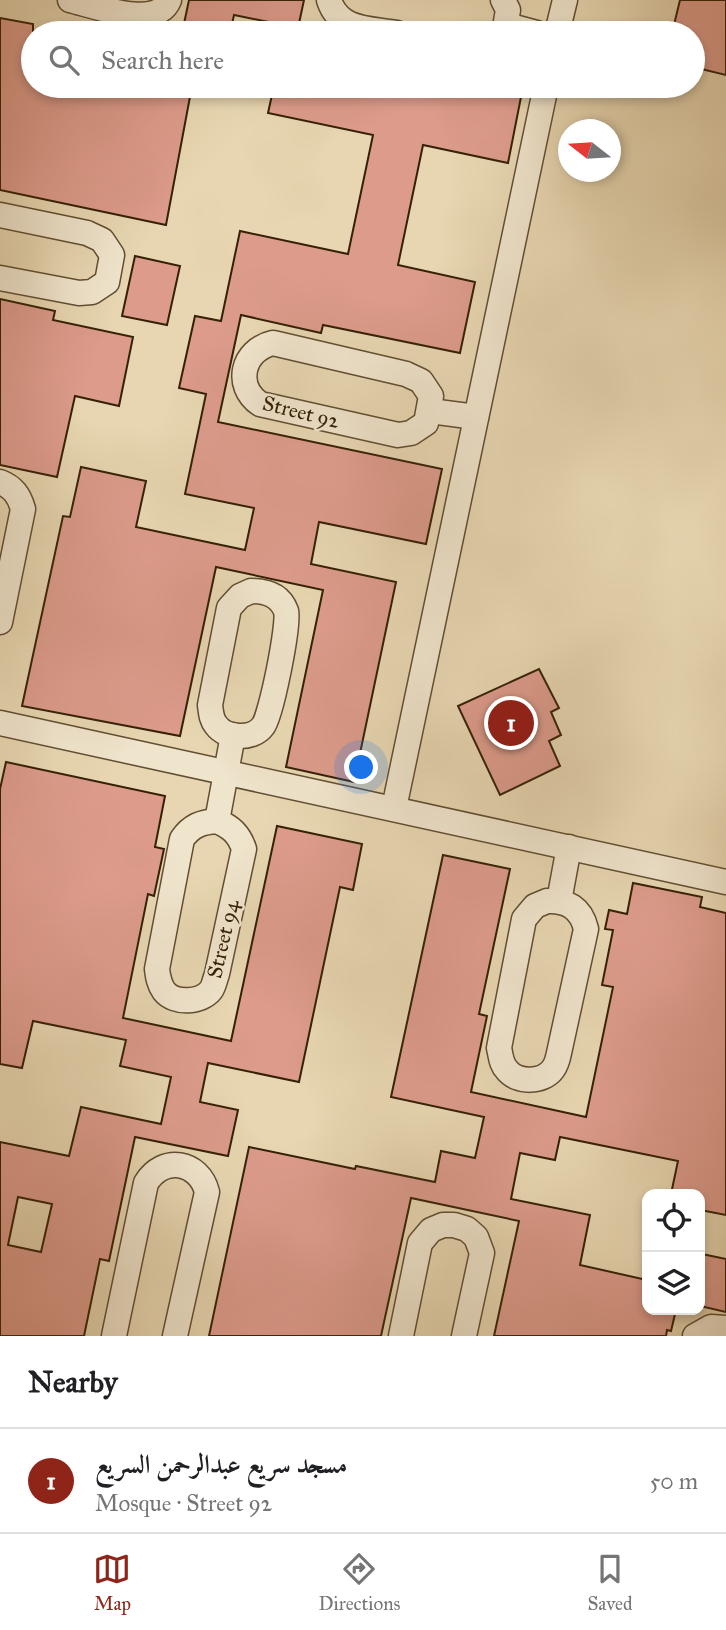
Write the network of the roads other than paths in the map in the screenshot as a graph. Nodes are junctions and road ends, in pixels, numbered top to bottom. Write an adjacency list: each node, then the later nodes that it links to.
1 (70, 0): 2 (street)
2 (169, 0)
3 (328, 0): 6 (street)
4 (503, 0): 7 (street)
5 (565, 0): 8 (street)
6 (342, 21)
7 (507, 21)
8 (560, 21)
9 (543, 98): 13 (street)
10 (0, 215): 11 (street)
11 (0, 278)
12 (430, 411): 12 (street, Street 92); 13 (street)
13 (476, 418): 19 (street)
14 (0, 482): 15 (street)
15 (0, 622)
16 (0, 723): 18 (street)
17 (233, 735): 17 (street); 18 (street)
18 (226, 772): 19 (street); 20 (street)
19 (394, 808): 21 (street)
20 (217, 821): 20 (street, Street 94)
21 (569, 847): 22 (street); 23 (street)
22 (726, 882)
23 (559, 901): 23 (street)
24 (726, 1328): 29 (street)
25 (114, 1336): 26 (street)
26 (175, 1336)
27 (401, 1336): 28 (street)
28 (464, 1336)
29 (695, 1336)

